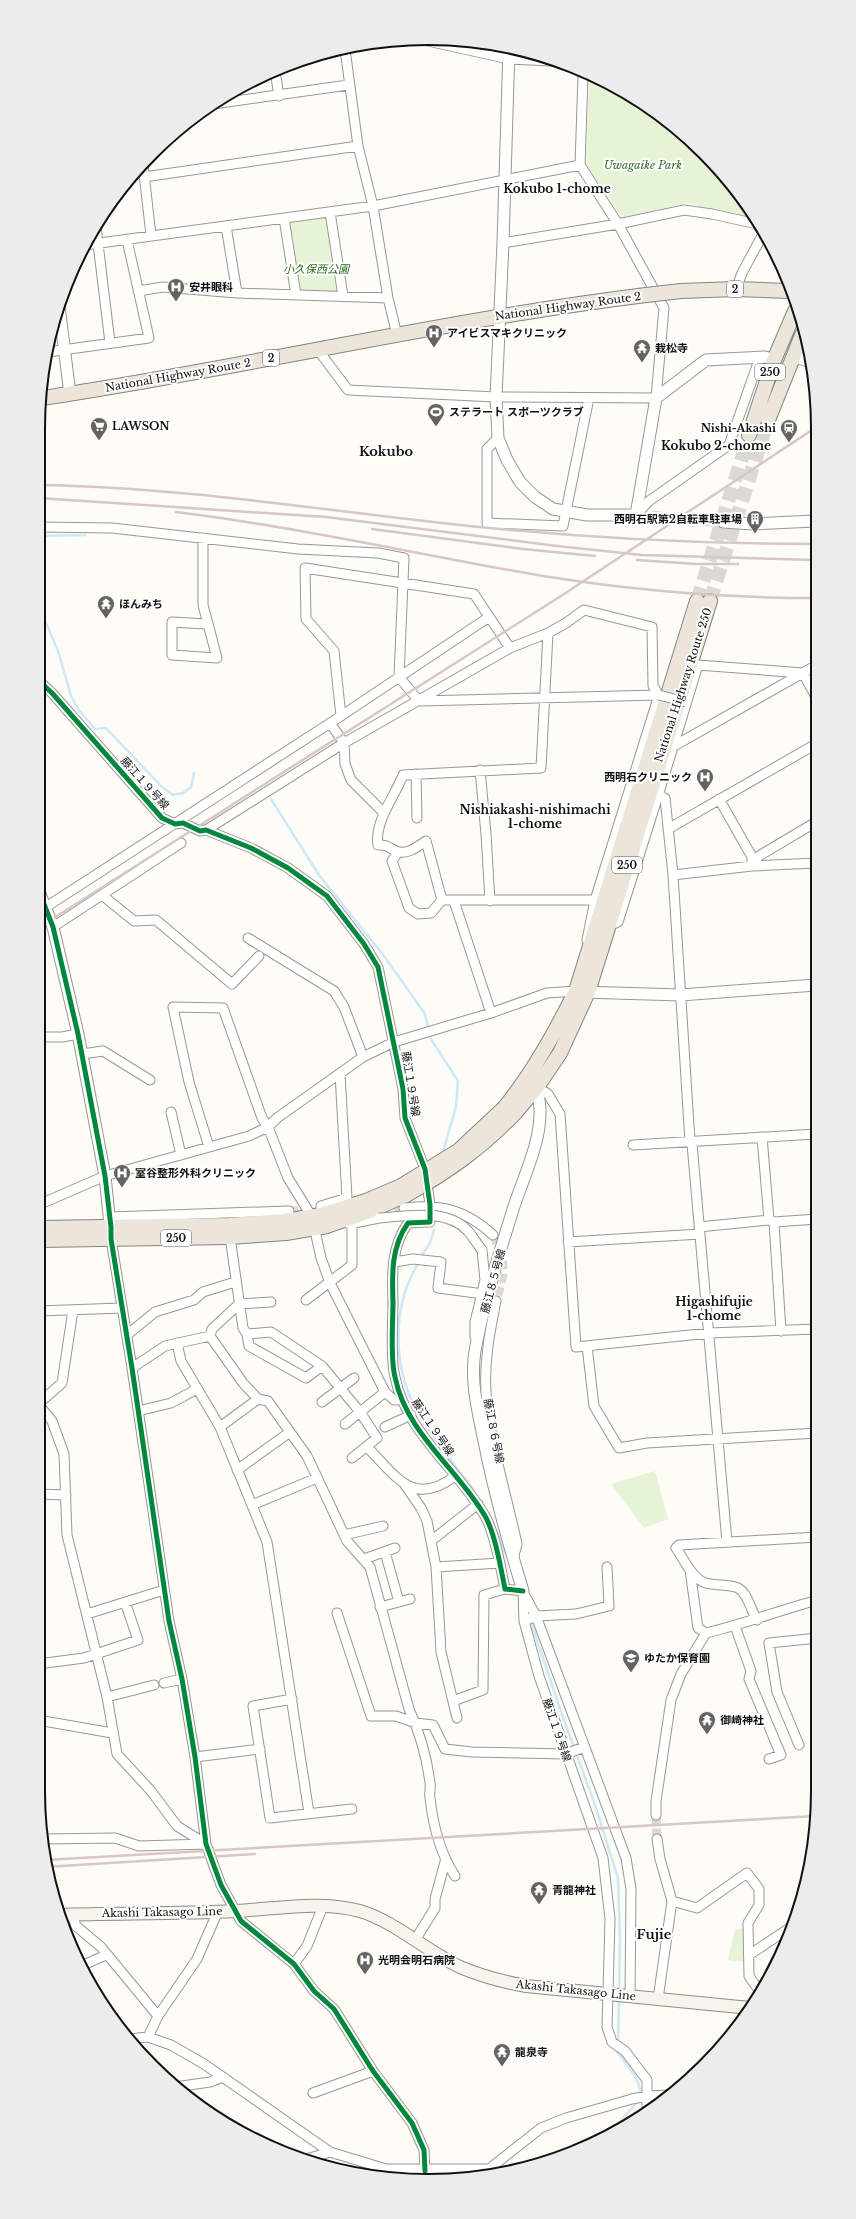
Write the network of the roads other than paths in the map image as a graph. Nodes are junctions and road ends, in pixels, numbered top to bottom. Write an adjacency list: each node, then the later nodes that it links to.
1 (448, 46): 4 (street)
2 (345, 54): 8 (street)
3 (509, 54): 4 (street)
4 (509, 60): 5 (street); 15 (street)
5 (536, 61)
6 (276, 76): 9 (street)
7 (583, 78): 12 (street)
8 (348, 85): 9 (street); 11 (street)
9 (279, 96): 10 (street)
10 (227, 102)
11 (358, 146): 14 (street); 16 (street)
12 (580, 165): 15 (street); 20 (street)
13 (144, 171): 14 (street)
14 (144, 177): 23 (street)
15 (505, 181): 16 (street); 26 (street)
16 (373, 206): 17 (street); 35 (street)
17 (330, 212): 18 (street); 34 (street)
18 (284, 218): 21 (street); 33 (street)
19 (751, 223): 20 (street)
20 (618, 224): 26 (street); 53 (street)
21 (226, 226): 23 (street); 32 (street)
22 (97, 235): 28 (street)
23 (151, 235): 25 (street)
24 (761, 239): 29 (street)
25 (127, 240): 28 (street); 30 (street)
26 (503, 243): 37 (street)
27 (92, 244): 28 (street)
28 (98, 244): 41 (street)
29 (736, 289): 31 (highway, National Highway Route 2 / 2); 37 (highway, National Highway Route 2 / 2, bridge)
30 (138, 291): 32 (street); 41 (street)
31 (786, 291)
32 (237, 293): 33 (street)
33 (296, 295): 34 (street)
34 (343, 296): 35 (street)
35 (388, 298): 39 (street)
36 (794, 314): 47 (highway, 250)
37 (499, 316): 39 (highway, National Highway Route 2 / 2); 51 (street)
38 (61, 320): 42 (street)
39 (397, 335): 43 (highway, National Highway Route 2 / 2)
40 (800, 338): 45 (highway, 250)
41 (110, 343): 42 (street)
42 (65, 350): 44 (street); 49 (street)
43 (318, 350): 49 (highway, National Highway Route 2 / 2); 51 (street)
44 (52, 351)
45 (794, 356): 48 (street); 54 (highway, 250)
46 (760, 357): 47 (street); 53 (street); 58 (street)
47 (774, 360): 55 (highway, 250)
48 (805, 360)
49 (70, 394): 50 (highway, National Highway Route 2 / 2)
50 (46, 397)
51 (496, 397): 52 (street); 56 (street)
52 (589, 398): 53 (street); 57 (street)
53 (656, 398): 58 (street)
54 (768, 420)
55 (749, 435)
56 (498, 438): 57 (street); 57 (street)
57 (567, 513): 58 (street)
58 (636, 515)
59 (811, 521): 60 (street)
60 (723, 522)
61 (45, 527): 62 (street)
62 (203, 538): 63 (street); 65 (street)
63 (402, 584): 64 (street); 70 (street); 77 (street)
64 (489, 617): 67 (street); 70 (street)
65 (206, 624): 65 (street)
66 (548, 633): 67 (street); 73 (street); 74 (street)
67 (510, 648): 75 (street)
68 (811, 668): 69 (street)
69 (803, 673): 72 (street); 76 (street); 80 (street)
70 (399, 677): 75 (street); 77 (street)
71 (45, 686): 88 (street, 藤江１９号線)
72 (811, 688)
73 (659, 695): 74 (street); 76 (street, bridge); 100 (street)
74 (545, 697): 75 (street); 82 (street)
75 (419, 701): 79 (street)
76 (686, 702): 80 (street)
77 (341, 716): 78 (street)
78 (330, 723): 79 (street); 88 (street)
79 (344, 743): 86 (street); 91 (street)
80 (674, 746): 84 (street)
81 (811, 747): 85 (street)
82 (480, 770): 83 (street); 102 (street)
83 (416, 774): 86 (street); 87 (street)
84 (658, 796): 90 (street); 104 (street)
85 (719, 799): 90 (street); 95 (street)
86 (384, 813): 93 (street)
87 (418, 818)
88 (176, 824): 91 (street, 藤江１９号線); 98 (street)
89 (811, 825): 95 (street)
90 (668, 829): 96 (street)
91 (206, 830): 115 (street, 藤江１９号線)
92 (181, 843): 97 (street)
93 (398, 852): 99 (street); 99 (street)
94 (811, 863): 95 (street)
95 (752, 866): 96 (street)
96 (673, 875): 111 (street)
97 (102, 895): 105 (street); 107 (street)
98 (45, 896)
99 (442, 900): 101 (street)
100 (595, 900): 102 (street); 108 (street)
101 (454, 901): 102 (street); 112 (street)
102 (490, 901)
103 (45, 908): 105 (street)
104 (609, 926): 108 (highway, National Highway Route 250 / 250); 110 (highway, National Highway Route 250 / 250)
105 (53, 927): 113 (street)
106 (248, 938): 117 (street)
107 (259, 956)
108 (584, 965): 110 (highway, National Highway Route 250 / 250)
109 (811, 985): 111 (street)
110 (582, 992): 111 (street); 112 (street); 120 (highway, National Highway Route 250 / 250)
111 (681, 995): 125 (street)
112 (491, 1013): 115 (street)
113 (78, 1034): 114 (street); 116 (street)
114 (45, 1037)
115 (394, 1042): 117 (street); 132 (street, 藤江１９号線)
116 (82, 1054): 119 (street); 129 (street)
117 (363, 1057): 118 (street)
118 (340, 1074): 122 (street); 136 (street)
119 (150, 1080)
120 (532, 1084): 130 (highway, National Highway Route 250 / 250, bridge); 144 (street); 164 (street, 藤江８５号線)
121 (172, 1112): 128 (street)
122 (268, 1126): 127 (street); 127 (street); 136 (street)
123 (811, 1134): 124 (street)
124 (762, 1137): 125 (street); 135 (street)
125 (690, 1141): 126 (street); 140 (street)
126 (633, 1145)
127 (209, 1147): 128 (street)
128 (181, 1155): 129 (street)
129 (105, 1176): 131 (street); 139 (street)
130 (404, 1197): 132 (street); 136 (highway, National Highway Route 250 / 250)
131 (45, 1202)
132 (430, 1206): 141 (street); 145 (street, 藤江１９号線)
133 (289, 1211): 139 (street)
134 (811, 1219): 135 (street)
135 (772, 1221): 140 (street); 157 (street)
136 (318, 1222): 137 (street); 139 (highway, National Highway Route 250 / 250); 142 (highway, National Highway Route 250 / 250); 147 (street)
137 (352, 1223): 147 (street); 164 (street, bridge)
138 (45, 1228): 139 (highway, National Highway Route 250 / 250)
139 (111, 1228): 142 (highway, National Highway Route 250 / 250); 143 (highway, National Highway Route 250 / 250); 153 (street)
140 (700, 1230): 144 (street); 158 (street)
141 (493, 1235)
142 (230, 1237): 146 (street)
143 (45, 1239)
144 (568, 1242): 163 (street)
145 (394, 1262): 148 (street); 173 (street, 藤江１９号線)
146 (235, 1282): 152 (street); 160 (street)
147 (330, 1283): 149 (street); 170 (street)
148 (476, 1294)
149 (306, 1300)
150 (496, 1301): 203 (street, 藤江８６号線)
151 (271, 1302): 152 (street)
152 (239, 1304): 159 (street); 161 (street)
153 (122, 1308): 154 (street); 160 (street)
154 (73, 1310): 155 (street); 171 (street)
155 (45, 1311)
156 (811, 1329): 157 (street)
157 (781, 1331): 158 (street)
158 (709, 1333): 163 (street); 184 (street)
159 (248, 1334): 165 (street); 165 (street)
160 (127, 1335): 166 (street)
161 (210, 1336): 162 (street); 172 (street)
162 (177, 1343): 166 (street); 169 (street)
163 (587, 1346): 184 (street)
164 (475, 1352): 203 (street, 藤江８５号線)
165 (322, 1366): 168 (street)
166 (132, 1368): 175 (street)
167 (354, 1378): 168 (street)
168 (340, 1388): 174 (street); 177 (street)
169 (197, 1389): 175 (street); 180 (street)
170 (385, 1392): 173 (street); 177 (street)
171 (45, 1398)
172 (258, 1399): 180 (street); 182 (street)
173 (402, 1400): 178 (street, 藤江１９号線)
174 (322, 1402)
175 (138, 1411): 209 (street)
176 (45, 1412): 192 (street)
177 (360, 1412): 179 (street); 185 (street)
178 (411, 1415): 181 (street); 188 (street, 藤江１９号線)
179 (345, 1424)
180 (220, 1427): 187 (street)
181 (386, 1427)
182 (290, 1432): 187 (street); 189 (street)
183 (811, 1433): 184 (street)
184 (718, 1440): 199 (street)
185 (367, 1447): 186 (street); 190 (street)
186 (352, 1458)
187 (237, 1470): 194 (street)
188 (455, 1476): 190 (street); 193 (street, 藤江１９号線)
189 (317, 1478): 194 (street); 196 (street)
190 (405, 1486): 198 (street)
191 (45, 1494): 192 (street)
192 (66, 1495): 217 (street)
193 (478, 1504): 198 (street); 204 (street, 藤江１９号線)
194 (252, 1505): 230 (street)
195 (383, 1526): 196 (street)
196 (344, 1535): 202 (street)
197 (811, 1536): 199 (street)
198 (431, 1541): 205 (street)
199 (727, 1542): 207 (street)
200 (395, 1548): 201 (street)
201 (385, 1552): 202 (street); 213 (street)
202 (364, 1559): 215 (street)
203 (513, 1560): 210 (street, 藤江８５号線)
204 (500, 1563): 205 (street); 208 (street, 藤江１９号線)
205 (436, 1567): 231 (street)
206 (607, 1567): 218 (street)
207 (690, 1570): 219 (street); 222 (street)
208 (505, 1589): 210 (street); 231 (street)
209 (164, 1590): 212 (street); 226 (street)
210 (523, 1591): 218 (street); 220 (street, 藤江１９号線)
211 (410, 1599): 213 (street)
212 (125, 1602): 217 (street); 224 (street)
213 (399, 1602): 215 (street)
214 (811, 1602): 219 (street)
215 (380, 1607): 234 (street)
216 (337, 1613): 234 (street)
217 (87, 1614): 224 (street)
218 (536, 1616): 220 (street); 237 (street)
219 (757, 1620): 221 (street)
220 (524, 1621): 239 (street, 藤江１９号線)
221 (735, 1626): 222 (street); 241 (street)
222 (706, 1634): 244 (street)
223 (811, 1639): 236 (street)
224 (97, 1655): 225 (street); 229 (street)
225 (45, 1663)
226 (182, 1679): 227 (street); 240 (street)
227 (164, 1683)
228 (154, 1685): 229 (street)
229 (107, 1697): 235 (street)
230 (292, 1700): 238 (street); 243 (street)
231 (453, 1701): 232 (street)
232 (457, 1718)
233 (45, 1721): 235 (street)
234 (416, 1723): 239 (street); 248 (street)
235 (112, 1733): 247 (street)
236 (799, 1745)
237 (584, 1747): 239 (street); 263 (street)
238 (260, 1749): 240 (street); 243 (street)
239 (566, 1754): 263 (street, 藤江１９号線)
240 (195, 1757): 247 (street)
241 (769, 1760)
242 (352, 1810): 243 (street)
243 (308, 1813)
244 (656, 1815)
245 (48, 1839): 247 (street)
246 (657, 1839): 250 (street)
247 (206, 1844): 253 (street)
248 (445, 1862): 249 (street); 257 (street)
249 (455, 1876)
250 (672, 1901): 259 (street); 264 (street)
251 (324, 1906): 253 (main road, Akashi Takasago Line); 257 (main road, Akashi Takasago Line); 261 (street)
252 (218, 1911): 253 (main road, Akashi Takasago Line); 255 (main road, Akashi Takasago Line); 266 (street)
253 (234, 1911): 261 (street)
254 (65, 1914): 255 (main road, Akashi Takasago Line)
255 (72, 1914): 258 (street)
256 (784, 1931): 259 (street)
257 (415, 1940): 263 (main road, Akashi Takasago Line)
258 (106, 1955): 260 (street); 266 (street)
259 (749, 1955): 262 (street)
260 (86, 1964)
261 (294, 1964): 269 (street)
262 (757, 1987)
263 (619, 1996): 264 (main road, Akashi Takasago Line); 273 (street)
264 (658, 2000): 265 (main road, Akashi Takasago Line)
265 (744, 2007)
266 (158, 2016): 267 (street)
267 (148, 2037): 268 (street); 270 (street)
268 (135, 2038)
269 (373, 2071): 272 (street); 279 (street)
270 (223, 2077): 271 (street); 276 (street)
271 (183, 2086)
272 (313, 2093)
273 (647, 2096): 274 (street); 275 (street); 278 (street)
274 (660, 2096)
275 (647, 2105)
276 (330, 2152): 277 (street); 279 (street)
277 (314, 2157)
278 (489, 2169): 279 (street)
279 (425, 2171)

